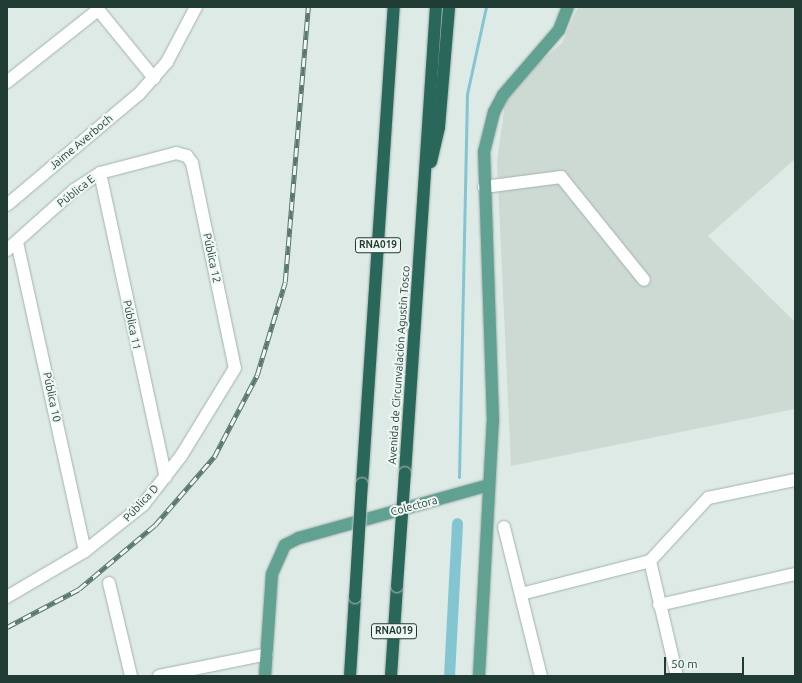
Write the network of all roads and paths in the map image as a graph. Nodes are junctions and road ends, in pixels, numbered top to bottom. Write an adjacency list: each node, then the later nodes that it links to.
1 (196, 7): 7 (street, Jaime Averboch)
2 (394, 7): 33 (highway, RNA019, bridge)
3 (436, 7): 12 (highway, Avenida de Circunvalación Agustín Tosco / RNA019)
4 (450, 7): 12 (highway)
5 (568, 7): 11 (main road)
6 (97, 8): 7 (street); 8 (street)
7 (154, 78): 13 (street, Jaime Averboch)
8 (7, 82)
9 (182, 154): 10 (street, Pública E); 17 (street, Pública 12)
10 (100, 172): 14 (street, Pública E); 18 (street, Pública 11)
11 (484, 187): 16 (street); 20 (main road)
12 (423, 196): 34 (highway, Avenida de Circunvalación Agustín Tosco / RNA019, bridge)
13 (7, 205)
14 (17, 242): 15 (street, Pública E); 22 (street, Pública 10)
15 (7, 250)
16 (644, 280)
17 (235, 368): 18 (street, Pública D)
18 (166, 477): 22 (street, Pública D)
19 (795, 480): 23 (street)
20 (489, 485): 29 (main road, Colectora); 35 (main road)
21 (504, 527): 26 (street)
22 (85, 551): 27 (street, Pública D)
23 (650, 561): 26 (street); 28 (street)
24 (795, 574): 28 (street)
25 (109, 583): 30 (street)
26 (521, 594): 36 (street)
27 (7, 597)
28 (659, 605): 37 (street)
29 (267, 654): 31 (street); 32 (main road, Colectora)
30 (131, 676)
31 (159, 676)
32 (265, 676)
33 (350, 676)
34 (391, 676)
35 (480, 676)
36 (541, 676)
37 (677, 676)

